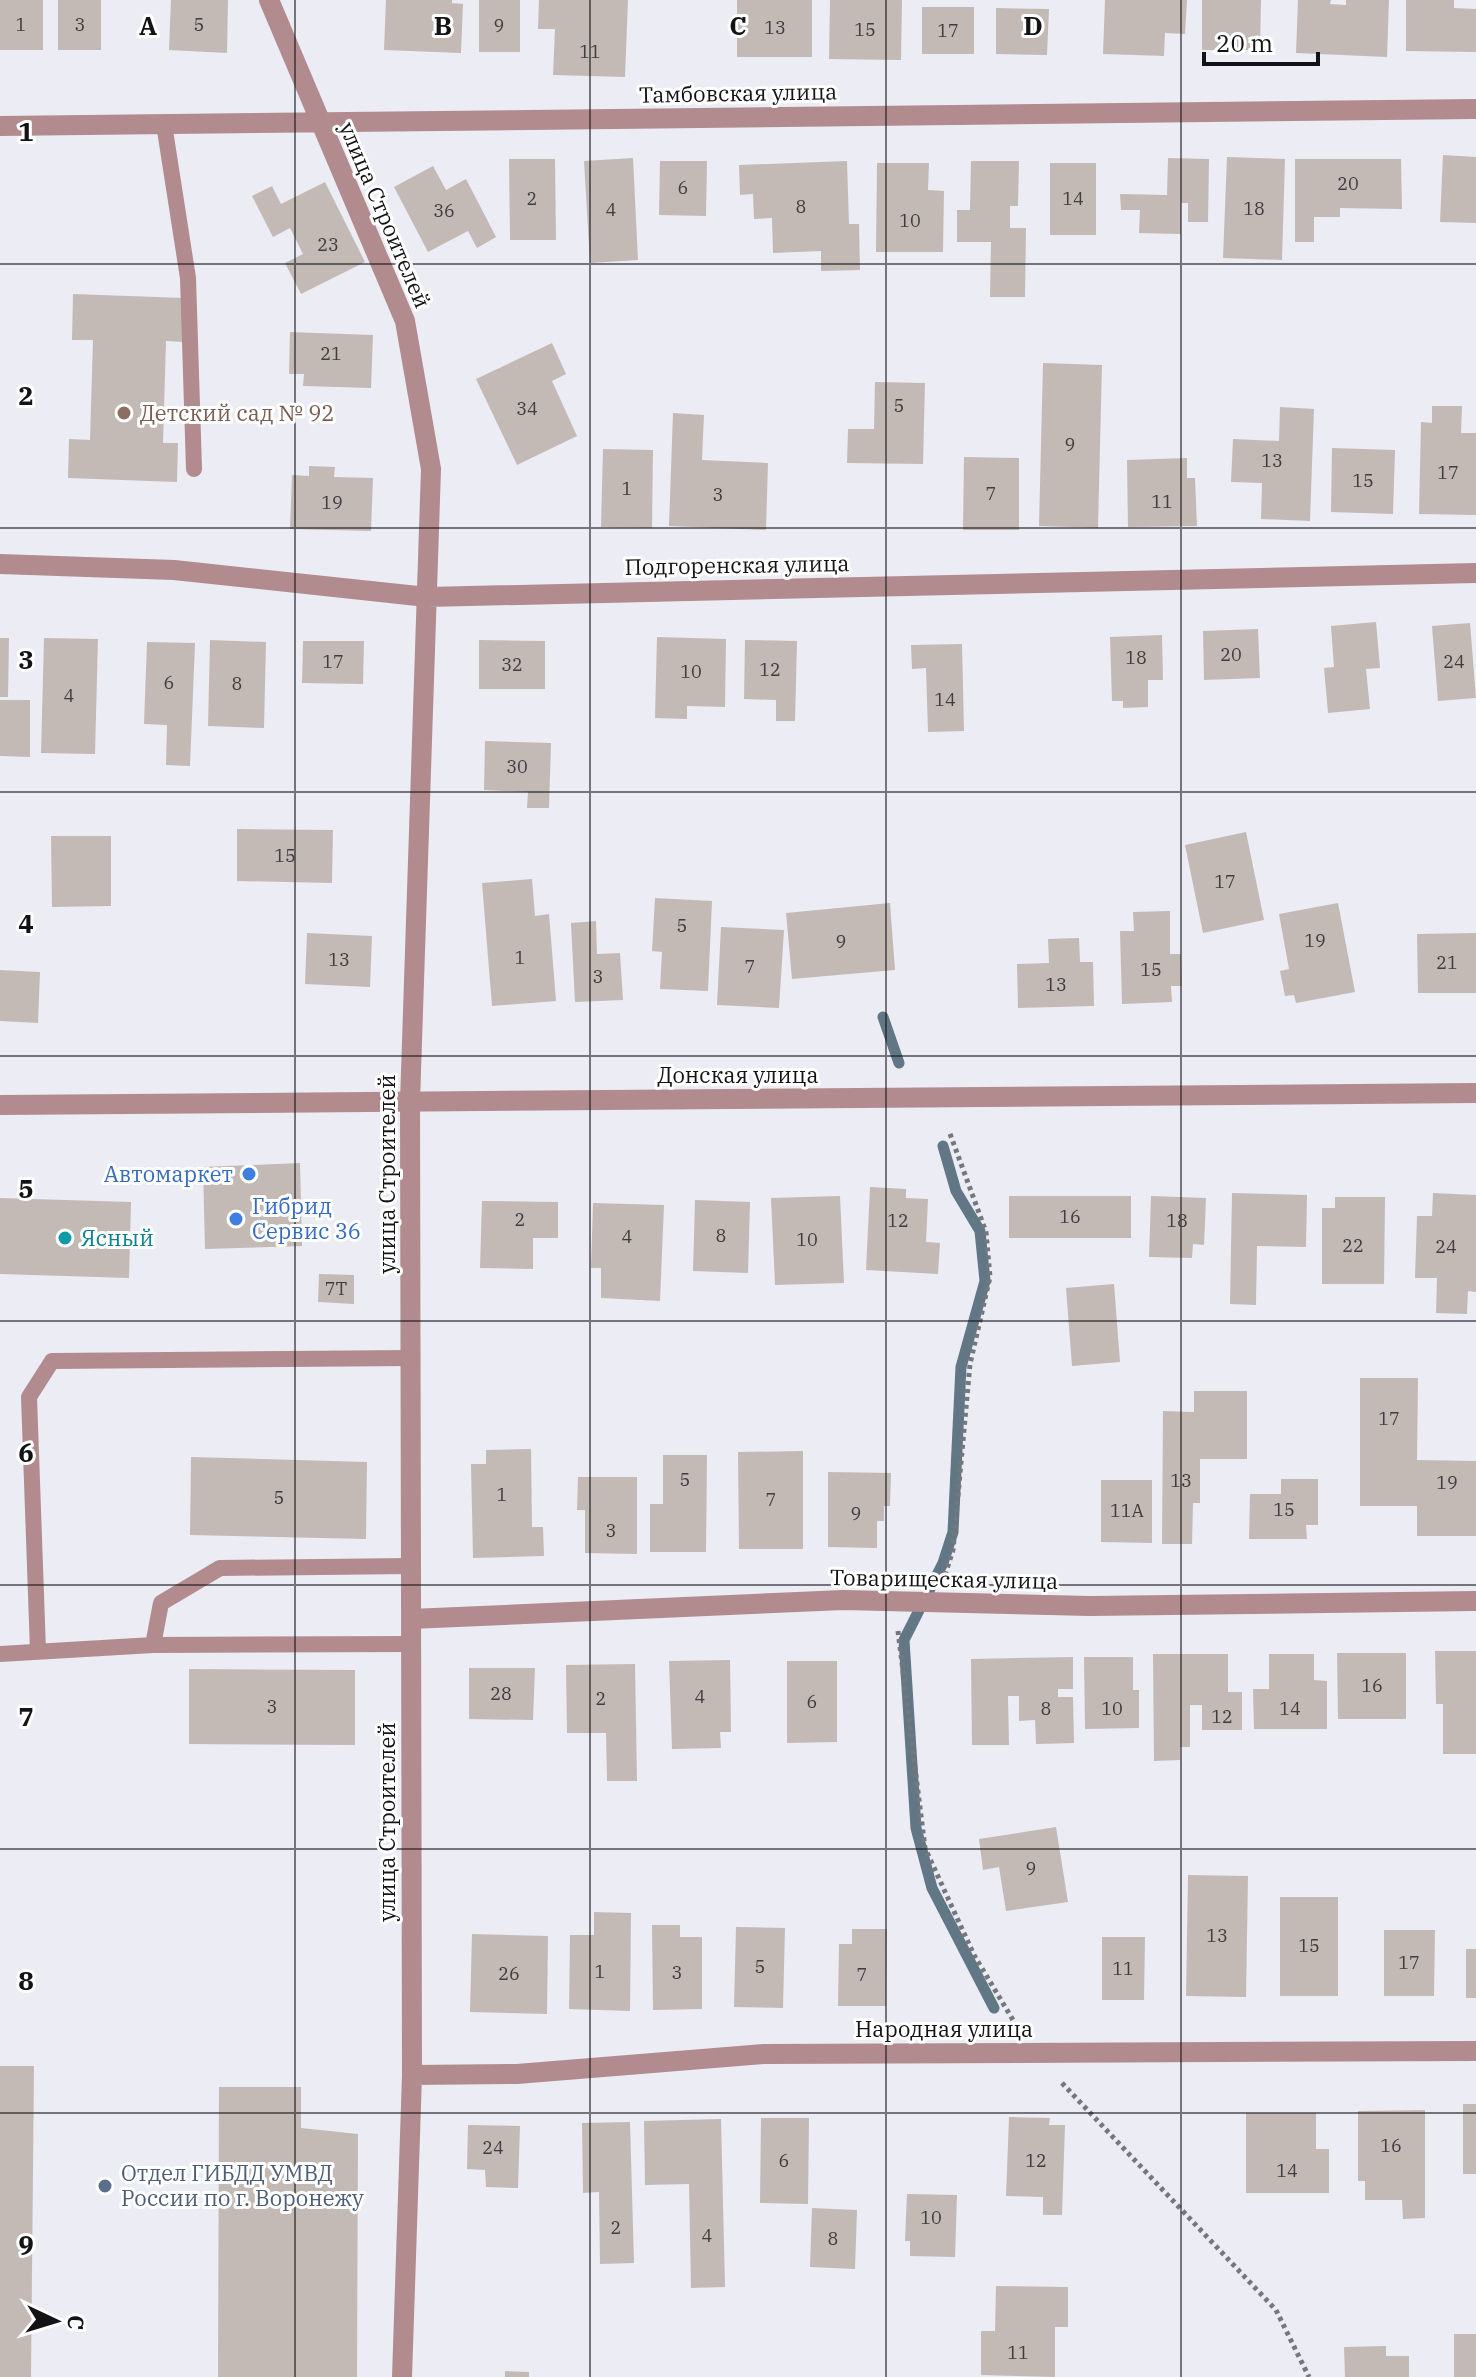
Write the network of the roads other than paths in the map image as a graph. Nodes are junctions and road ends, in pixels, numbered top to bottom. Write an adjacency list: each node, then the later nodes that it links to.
1 (269, 0): 3 (street, улица Строителей)
2 (1476, 109): 3 (street, Тамбовская улица)
3 (320, 122): 4 (street, Тамбовская улица); 9 (street, улица Строителей)
4 (164, 124): 5 (street, Тамбовская улица); 6 (lane)
5 (0, 126)
6 (194, 469)
7 (0, 564): 9 (street, Подгоренская улица)
8 (1476, 573): 9 (street, Подгоренская улица)
9 (427, 597): 11 (street, улица Строителей)
10 (1476, 1093): 11 (street, Донская улица)
11 (410, 1102): 12 (street, Донская улица); 13 (street, улица Строителей)
12 (0, 1105)
13 (412, 1358): 14 (street, улица Строителей); 19 (lane)
14 (409, 1566): 16 (street, улица Строителей); 18 (lane)
15 (1476, 1601): 16 (street, Товарищеская улица)
16 (411, 1619): 17 (street, улица Строителей)
17 (411, 1644): 18 (lane); 22 (street, улица Строителей)
18 (153, 1645): 19 (lane)
19 (38, 1651): 20 (lane)
20 (0, 1654)
21 (1476, 2051): 22 (street, Народная улица)
22 (412, 2075): 23 (street, улица Строителей)
23 (402, 2377)

